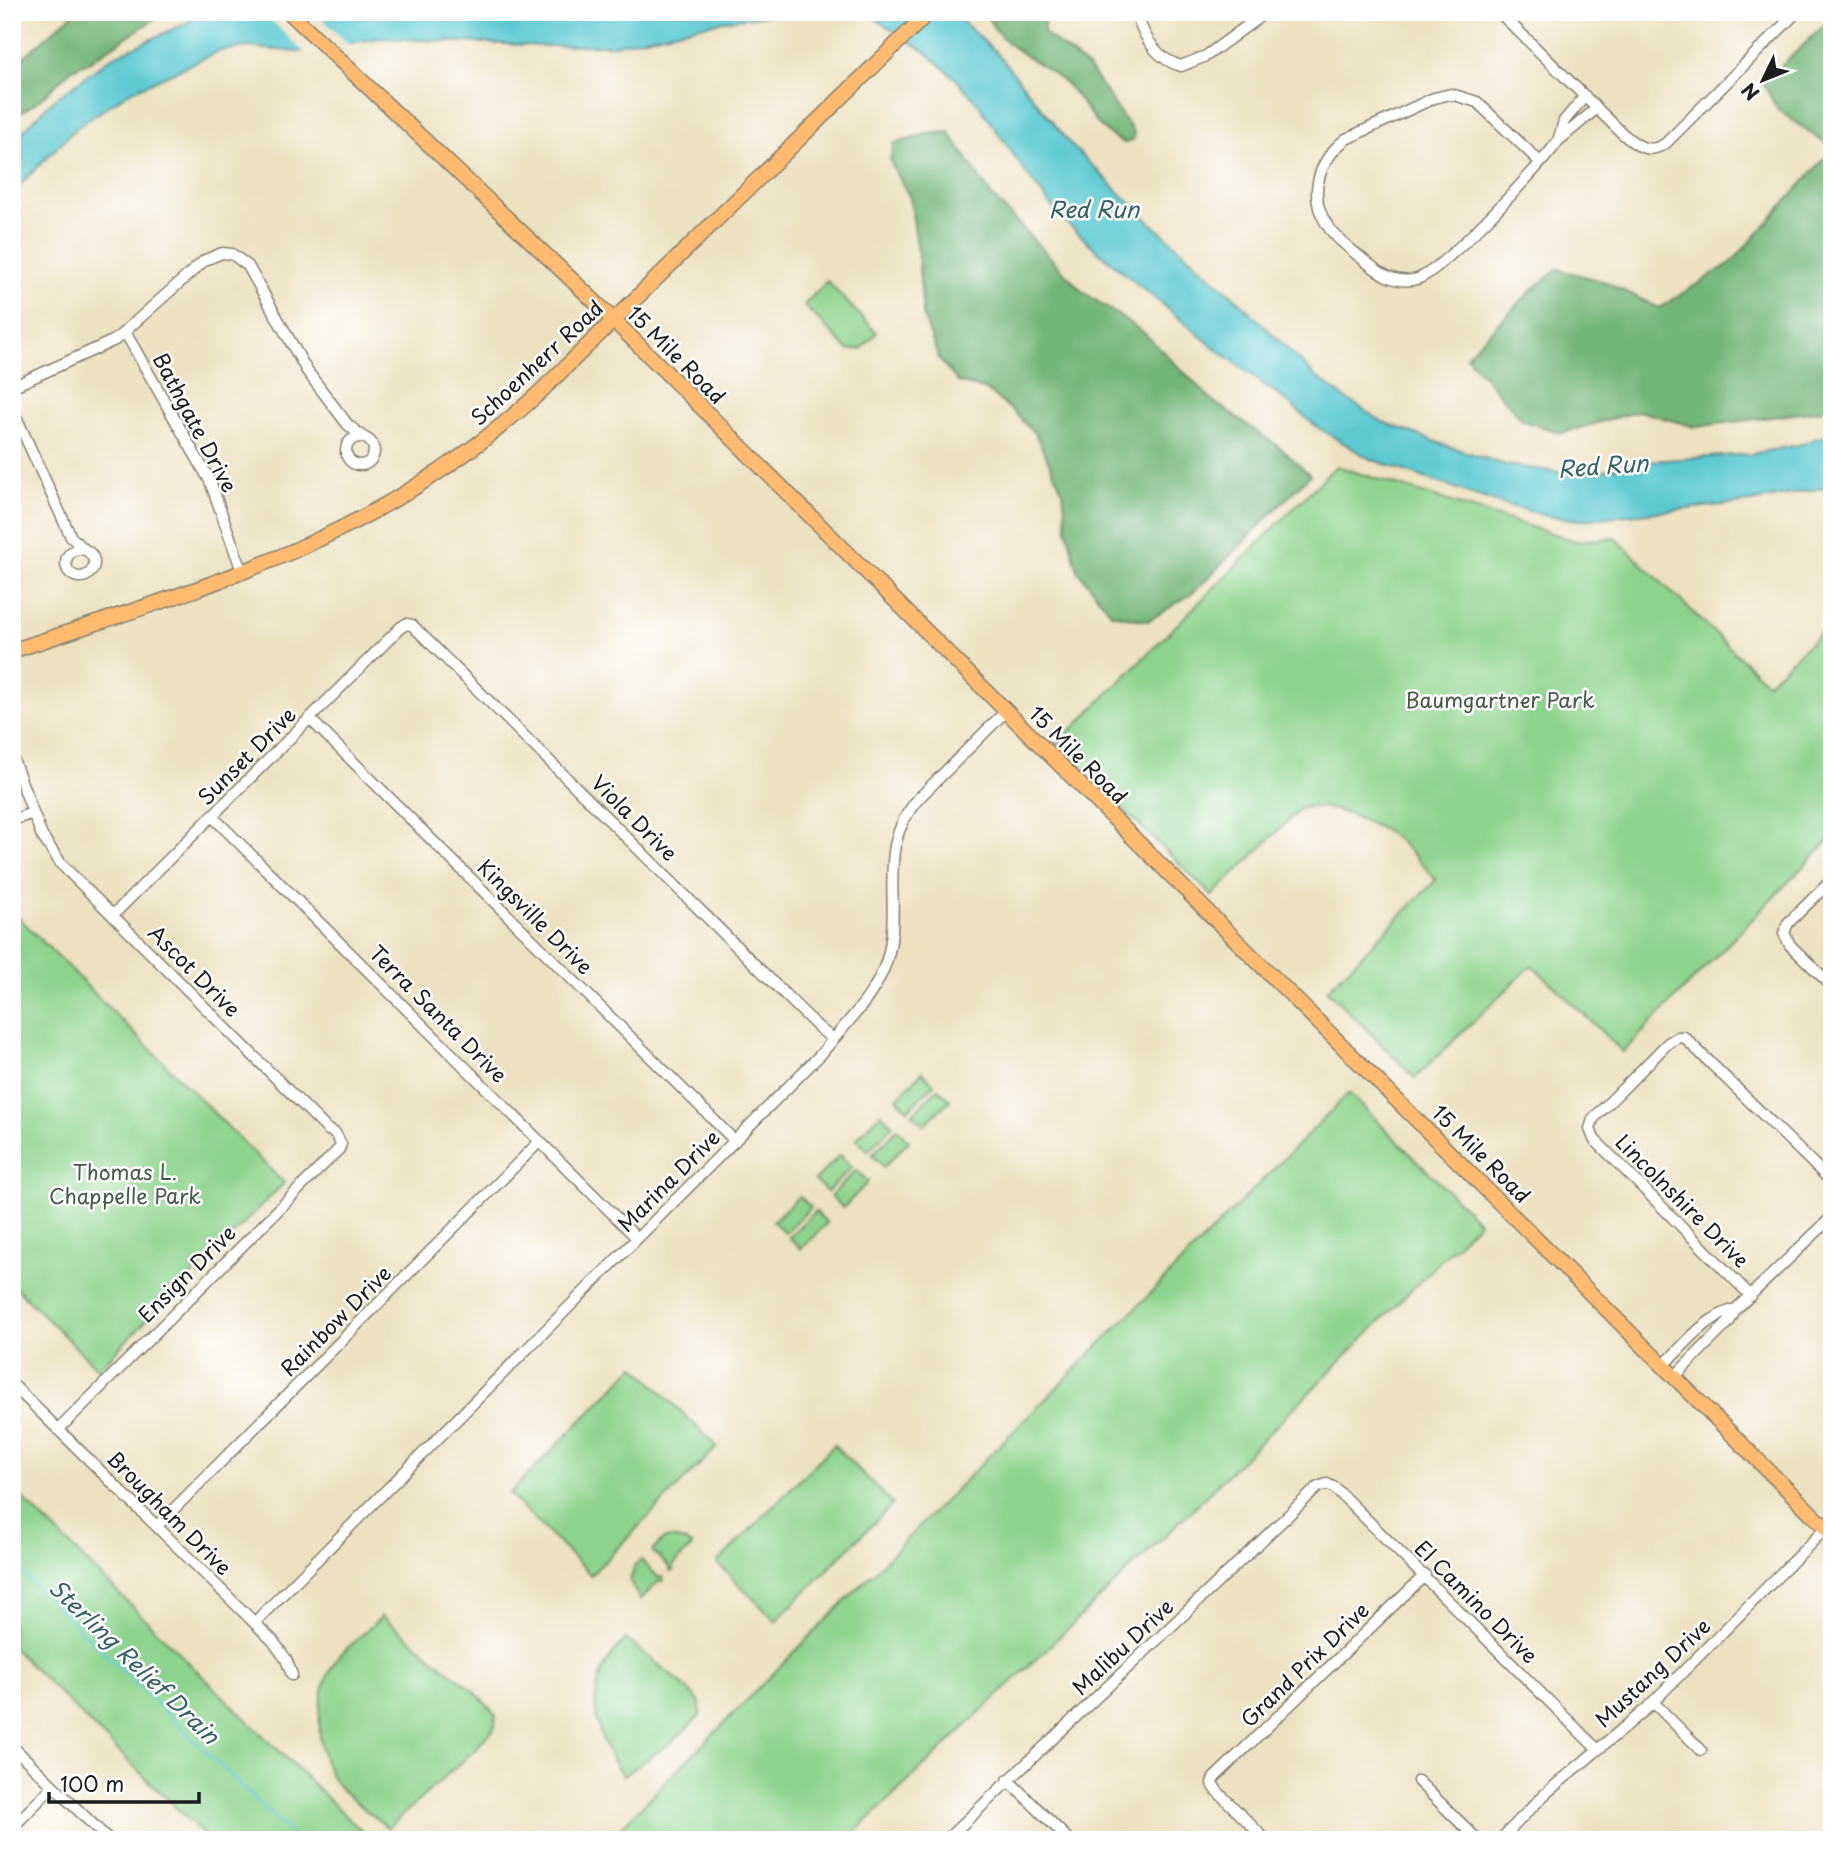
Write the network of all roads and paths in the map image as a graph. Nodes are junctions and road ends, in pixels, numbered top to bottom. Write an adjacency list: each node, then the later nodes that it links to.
1 (289, 12): 11 (main road, 15 Mile Road)
2 (929, 12): 11 (main road, Schoenherr Road)
3 (1136, 12): 4 (street)
4 (1266, 12)
5 (1499, 12): 7 (street)
6 (1797, 12): 8 (street)
7 (1585, 96): 8 (street); 9 (street)
8 (1597, 108): 9 (street)
9 (1558, 141): 10 (street)
10 (1540, 162): 10 (street)
11 (613, 320): 21 (main road, Schoenherr Road); 24 (main road, 15 Mile Road)
12 (125, 332): 13 (street); 15 (street); 21 (street, Bathgate Drive)
13 (12, 387)
14 (12, 408): 18 (street)
15 (348, 425): 16 (street); 17 (street)
16 (363, 437): 17 (street); 17 (street)
17 (347, 443)
18 (71, 537): 19 (street); 20 (street)
19 (84, 549): 20 (street); 20 (street)
20 (68, 555)
21 (242, 571): 23 (main road, Schoenherr Road)
22 (409, 624): 25 (street, Sunset Drive); 33 (street, Viola Drive)
23 (12, 651)
24 (1006, 711): 33 (street, Marina Drive); 44 (main road, 15 Mile Road)
25 (310, 719): 28 (street, Sunset Drive); 34 (street, Kingsville Drive)
26 (12, 757): 27 (street, Ascot Drive)
27 (33, 813): 29 (street); 31 (street, Ascot Drive)
28 (212, 816): 31 (street, Sunset Drive); 35 (street, Terra Santa Drive)
29 (12, 820)
30 (1832, 880): 32 (street)
31 (113, 915): 36 (street, Ascot Drive)
32 (1832, 986)
33 (833, 1039): 34 (street, Marina Drive)
34 (735, 1140): 39 (street, Marina Drive)
35 (540, 1141): 39 (street, Terra Santa Drive); 49 (street, Rainbow Drive)
36 (341, 1144): 47 (street, Ensign Drive)
37 (1832, 1182): 40 (street, Lincolnshire Drive)
38 (1832, 1217): 40 (street)
39 (637, 1238): 52 (street, Marina Drive)
40 (1751, 1296): 41 (street)
41 (1736, 1309): 42 (street); 43 (street)
42 (1699, 1330): 43 (street); 44 (street)
43 (1710, 1341): 45 (street)
44 (1664, 1365): 45 (main road, 15 Mile Road)
45 (1675, 1376): 50 (main road, 15 Mile Road)
46 (12, 1384): 47 (street, Brougham Drive)
47 (59, 1430): 49 (street, Brougham Drive)
48 (1327, 1484): 51 (street, El Camino Drive); 58 (street, Malibu Drive)
49 (157, 1526): 52 (street, Brougham Drive)
50 (1829, 1531): 54 (street, Mustang Drive)
51 (1424, 1575): 56 (street, El Camino Drive); 65 (street, Grand Prix Drive)
52 (254, 1622): 53 (street, Brougham Drive)
53 (292, 1675)
54 (1653, 1702): 56 (street, Mustang Drive); 57 (street)
55 (12, 1746): 60 (street)
56 (1597, 1749): 67 (street, Mustang Drive)
57 (1702, 1750)
58 (1008, 1780): 63 (street, Malibu Drive); 64 (street)
59 (1418, 1781): 66 (street)
60 (53, 1786): 61 (street); 62 (street)
61 (12, 1828)
62 (108, 1840)
63 (946, 1840)
64 (1069, 1840)
65 (1266, 1840)
66 (1478, 1840)
67 (1500, 1840)

